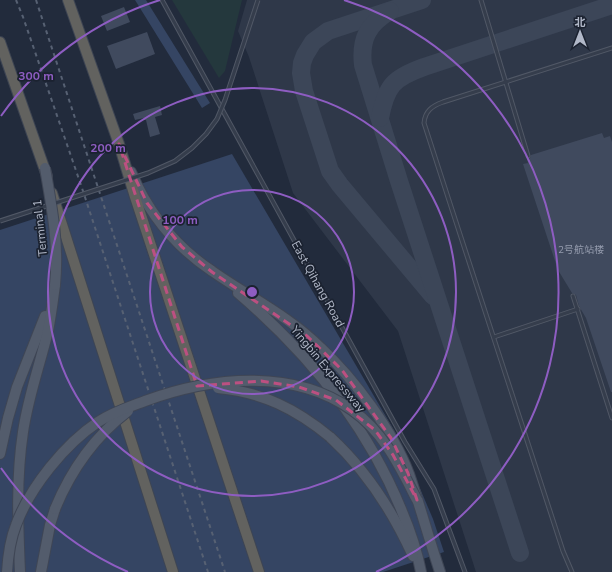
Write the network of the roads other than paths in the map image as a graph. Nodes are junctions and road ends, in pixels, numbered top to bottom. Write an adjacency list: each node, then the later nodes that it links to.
1 (68, 0): 8 (highway)
2 (162, 0): 29 (lane, East Qihang Road)
3 (258, 0): 11 (lane, bridge)
4 (481, 0): 7 (lane)
5 (0, 42): 10 (highway)
6 (612, 48): 7 (lane)
7 (505, 82): 9 (lane); 16 (lane)
8 (119, 144): 12 (main road, Yingbin Expressway); 26 (highway, bridge)
9 (528, 156)
10 (45, 168): 13 (main road, Terminal 1, bridge); 25 (highway, bridge)
11 (0, 221)
12 (212, 272): 21 (main road, Yingbin Expressway, bridge); 27 (main road, Yingbin Expressway, bridge)
13 (55, 285): 20 (main road); 23 (main road, bridge)
14 (573, 296): 15 (lane)
15 (578, 309): 16 (lane); 19 (lane)
16 (494, 337): 30 (lane)
17 (182, 390): 18 (main road, bridge); 21 (main road, bridge); 27 (main road, bridge)
18 (143, 402): 22 (main road, bridge); 24 (main road, bridge)
19 (612, 418)
20 (0, 454)
21 (417, 500): 28 (main road)
22 (7, 572)
23 (20, 572)
24 (41, 572)
25 (173, 572)
26 (258, 572)
27 (421, 572)
28 (440, 572)
29 (465, 572)
30 (572, 572)

